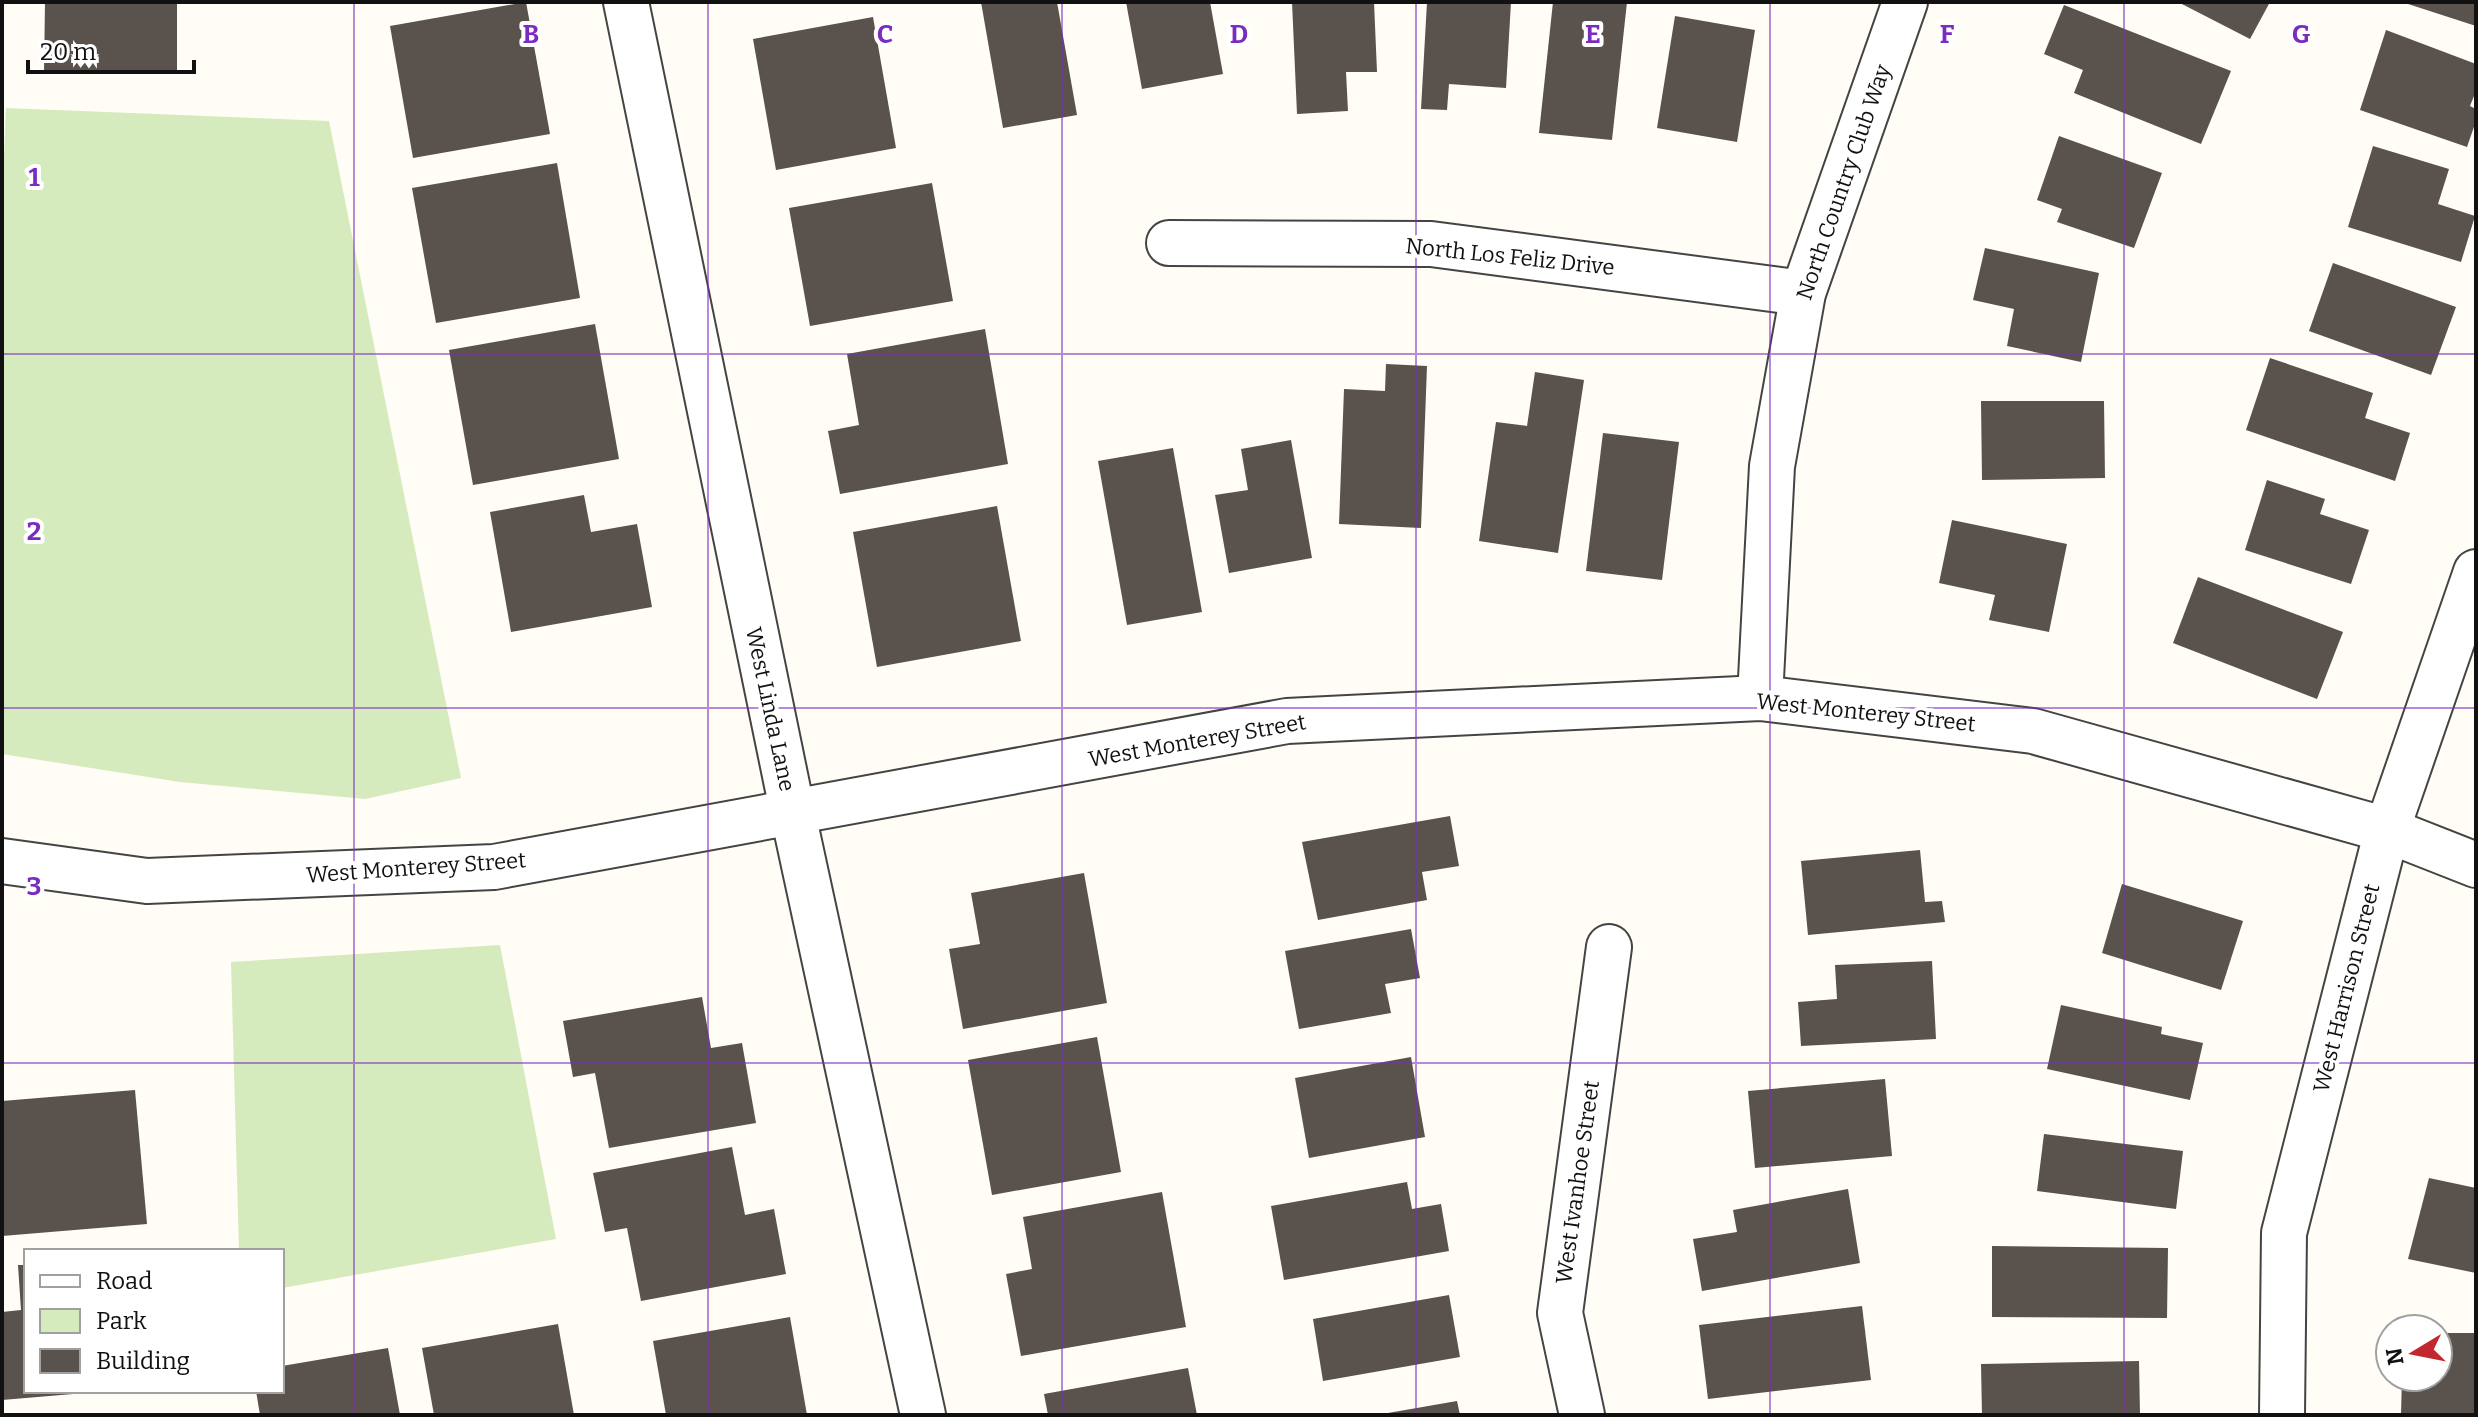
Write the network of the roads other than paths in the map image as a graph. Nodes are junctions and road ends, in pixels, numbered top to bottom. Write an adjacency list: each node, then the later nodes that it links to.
1 (626, 2): 7 (street, West Linda Lane)
2 (1905, 2): 4 (street, North Country Club Way)
3 (1169, 243): 4 (street, North Los Feliz Drive)
4 (1803, 293): 6 (street, North Country Club Way)
5 (2476, 572): 8 (street, West Harrison Street)
6 (1760, 698): 7 (street, West Monterey Street); 8 (street, West Monterey Street)
7 (793, 814): 9 (street, West Monterey Street); 12 (street, West Linda Lane)
8 (2387, 830): 10 (street, West Monterey Street); 14 (street, West Harrison Street)
9 (2, 861)
10 (2476, 865)
11 (1609, 947): 13 (street, West Ivanhoe Street)
12 (923, 1415)
13 (1582, 1415)
14 (2282, 1415)

